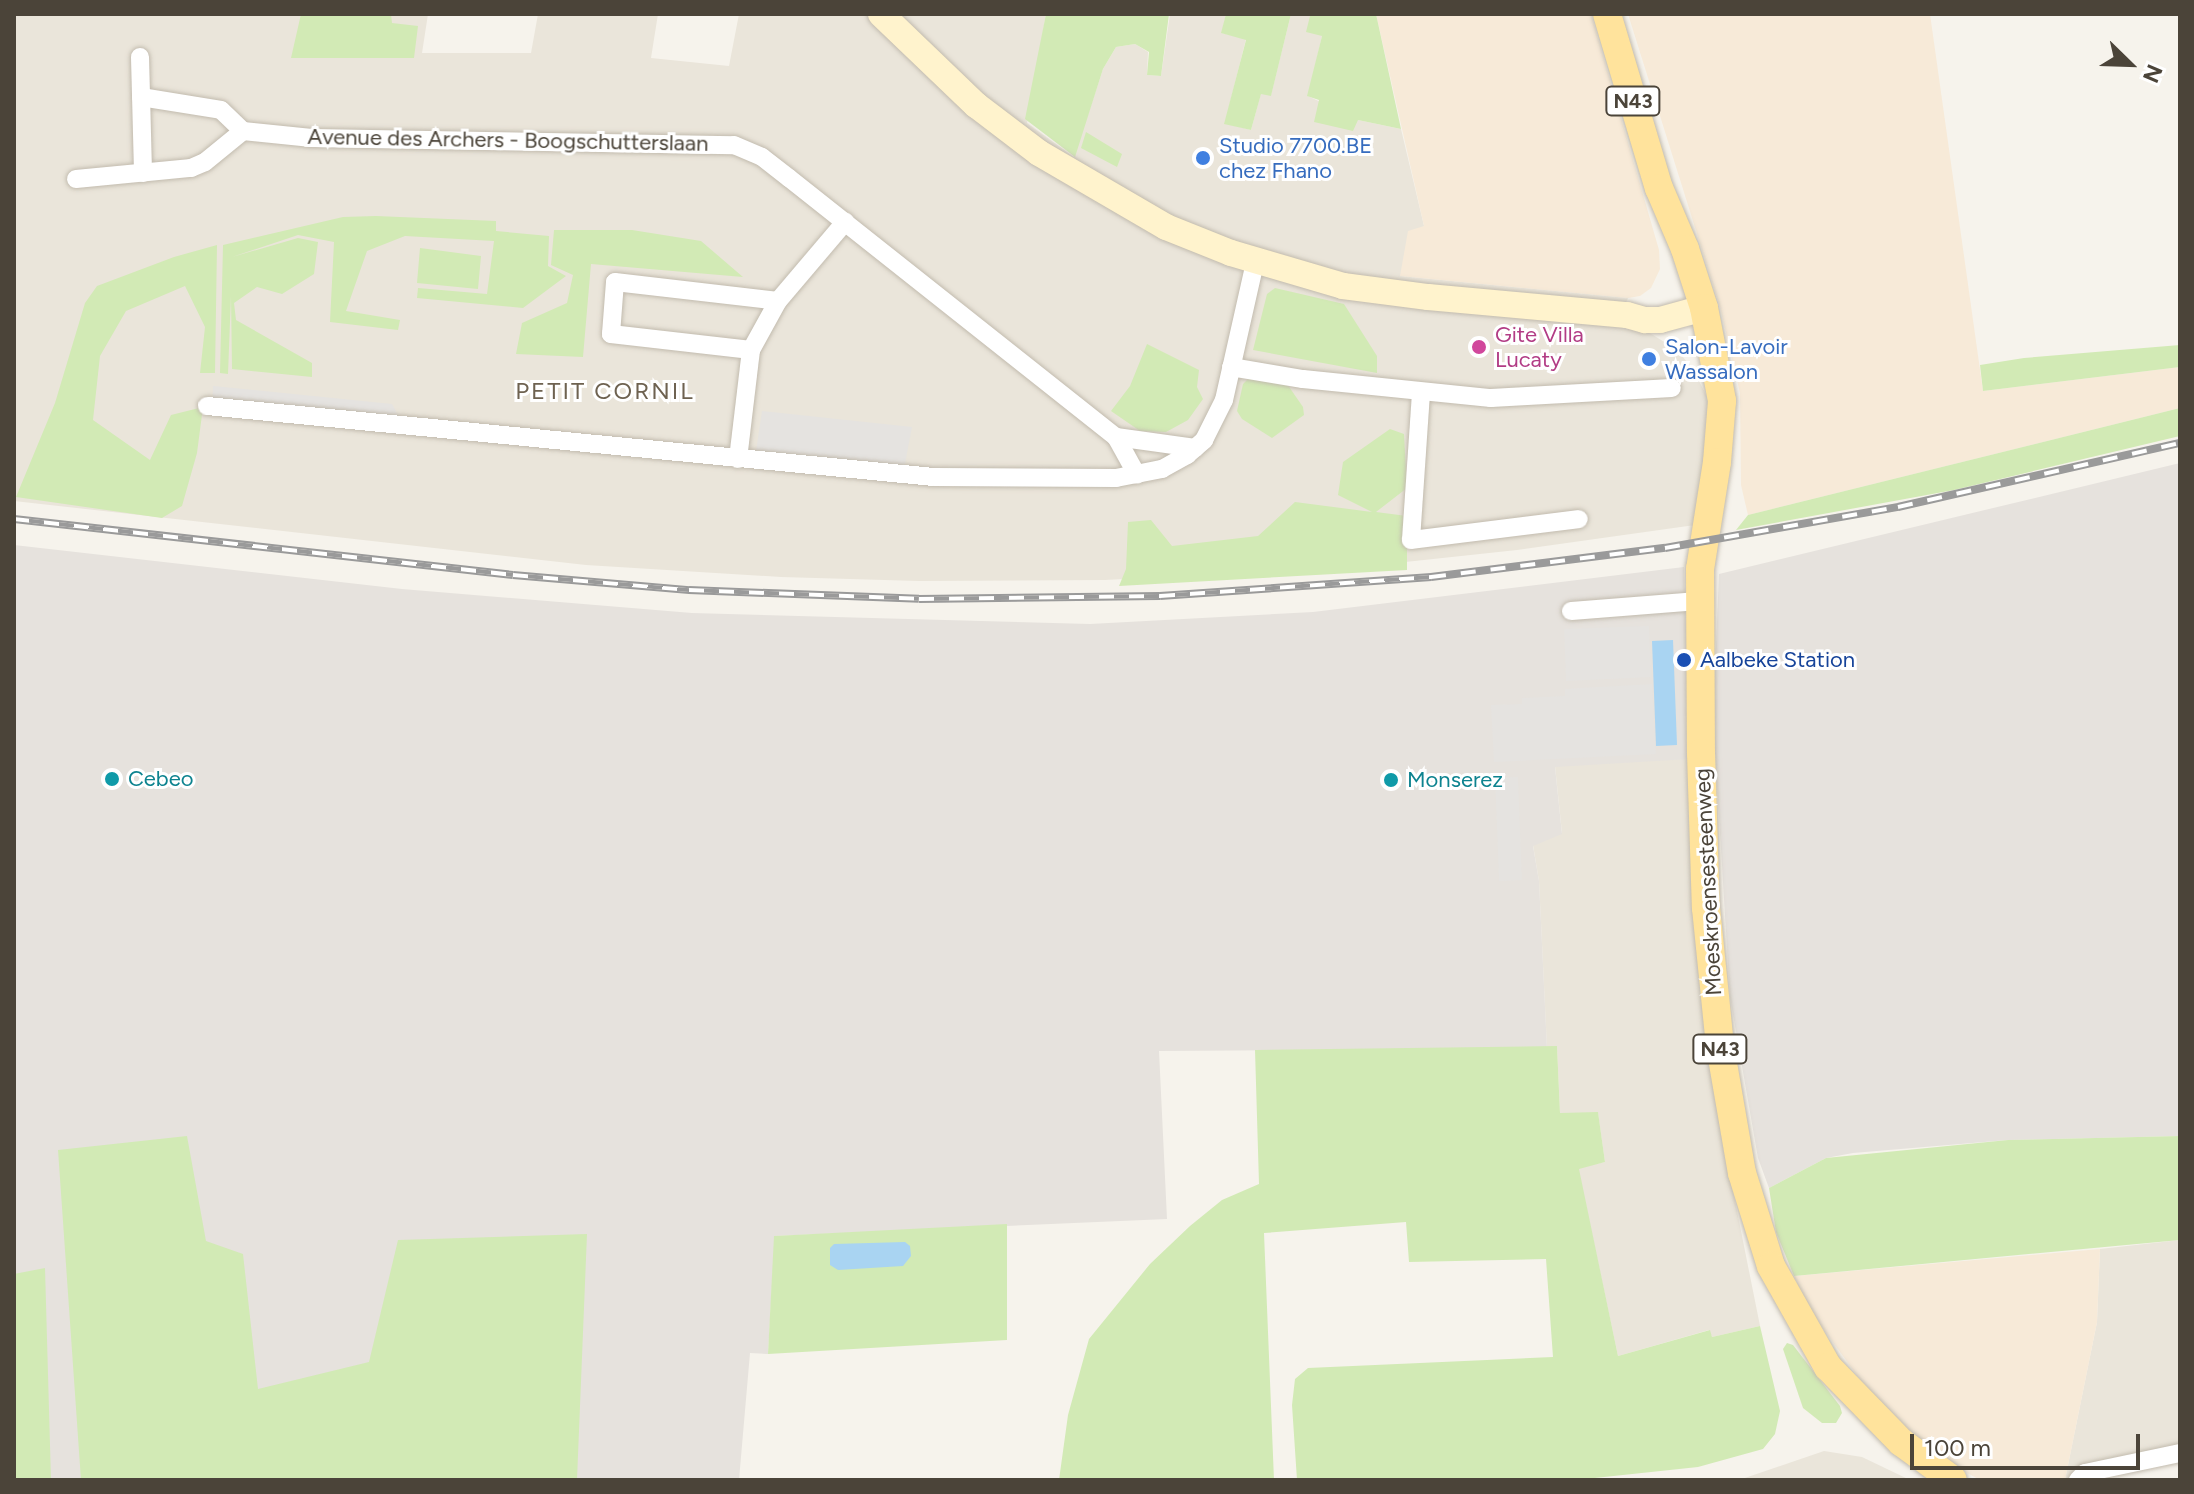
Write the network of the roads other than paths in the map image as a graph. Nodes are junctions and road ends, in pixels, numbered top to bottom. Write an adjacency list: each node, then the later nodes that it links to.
1 (881, 14): 9 (main road)
2 (1607, 14): 10 (main road, N43)
3 (140, 57): 4 (street)
4 (141, 97): 5 (street); 6 (street)
5 (243, 131): 6 (street); 8 (street, Avenue des Archers - Boogschutterslaan)
6 (143, 173): 7 (street)
7 (76, 179)
8 (845, 222): 11 (street); 17 (street, Avenue des Archers - Boogschutterslaan)
9 (1255, 262): 10 (main road); 13 (street)
10 (1701, 299): 22 (main road, Moeskroensesteenweg / N43)
11 (778, 301): 12 (street); 12 (street)
12 (751, 350): 19 (street)
13 (1231, 367): 15 (street); 18 (street)
14 (1672, 388): 15 (street)
15 (1421, 393): 21 (street)
16 (207, 406): 19 (street)
17 (1116, 437): 18 (street); 20 (street, Avenue des Archers - Boogschutterslaan)
18 (1195, 448): 20 (street)
19 (738, 459): 20 (street)
20 (1137, 475)
21 (1579, 519)
22 (1699, 601): 23 (street); 25 (main road, Moeskroensesteenweg / N43)
23 (1571, 611)
24 (2180, 1453): 26 (street)
25 (1953, 1480)
26 (2078, 1480)

